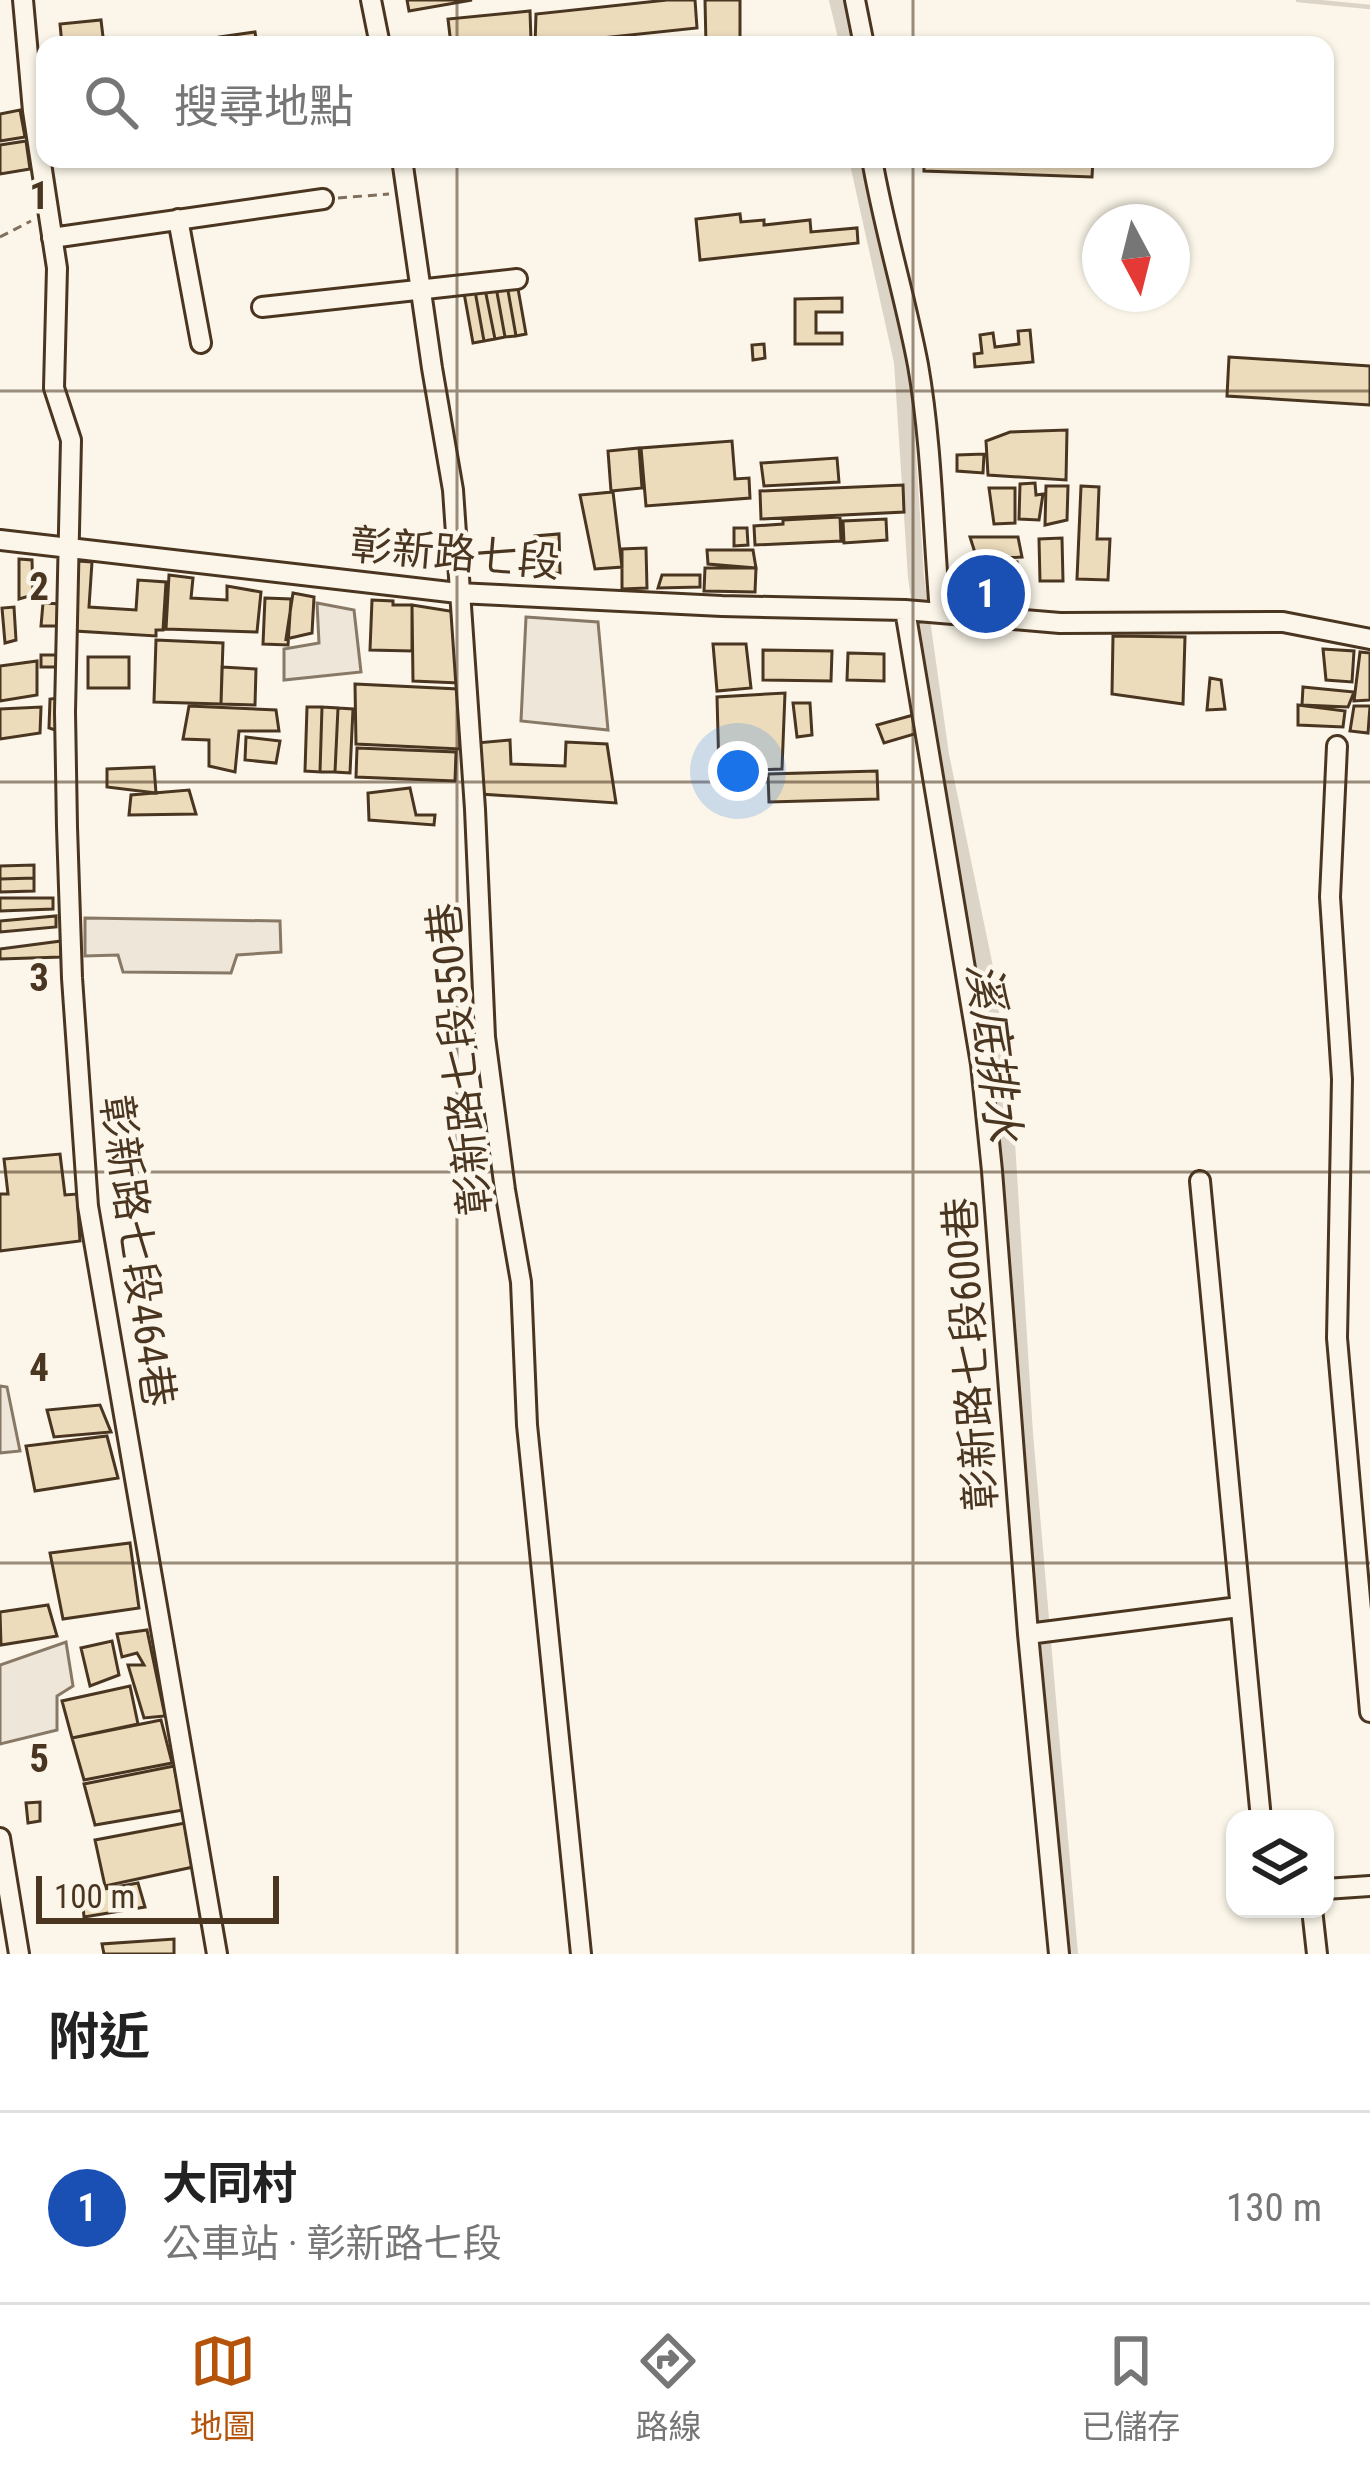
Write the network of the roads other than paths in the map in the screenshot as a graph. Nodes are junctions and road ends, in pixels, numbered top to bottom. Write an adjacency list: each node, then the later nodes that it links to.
1 (370, 0): 5 (street)
2 (855, 0): 6 (street)
3 (23, 3): 4 (street); 7 (street, 彰新路七段464巷)
4 (0, 7)
5 (378, 36)
6 (862, 36)
7 (36, 131)
8 (41, 168): 13 (street, 彰新路七段464巷)
9 (404, 168): 15 (street, 彰新路七段550巷)
10 (874, 168): 22 (street)
11 (323, 199): 12 (street)
12 (178, 219): 13 (street); 17 (street)
13 (52, 238): 19 (street, 彰新路七段464巷)
14 (517, 279): 15 (street)
15 (421, 288): 16 (street); 20 (street, 彰新路七段550巷)
16 (262, 308)
17 (201, 343)
18 (0, 540): 19 (street, 彰新路七段)
19 (70, 549): 20 (street, 彰新路七段); 35 (street, 彰新路七段464巷)
20 (458, 593): 21 (street, 彰新路七段); 36 (street, 彰新路七段550巷)
21 (905, 610): 22 (street, 彰新路七段); 27 (street, 彰新路七段600巷)
22 (940, 612): 23 (street)
23 (1370, 639)
24 (1337, 746): 28 (street)
25 (1201, 1181): 26 (street)
26 (1239, 1607): 27 (street); 29 (street)
27 (1028, 1634): 37 (street, 彰新路七段600巷)
28 (1370, 1712)
29 (1260, 1810)
30 (0, 1838): 34 (street)
31 (1370, 1886): 32 (street)
32 (1334, 1888)
33 (1313, 1918): 38 (street)
34 (19, 1954)
35 (217, 1954)
36 (581, 1954)
37 (1059, 1954)
38 (1317, 1954)

